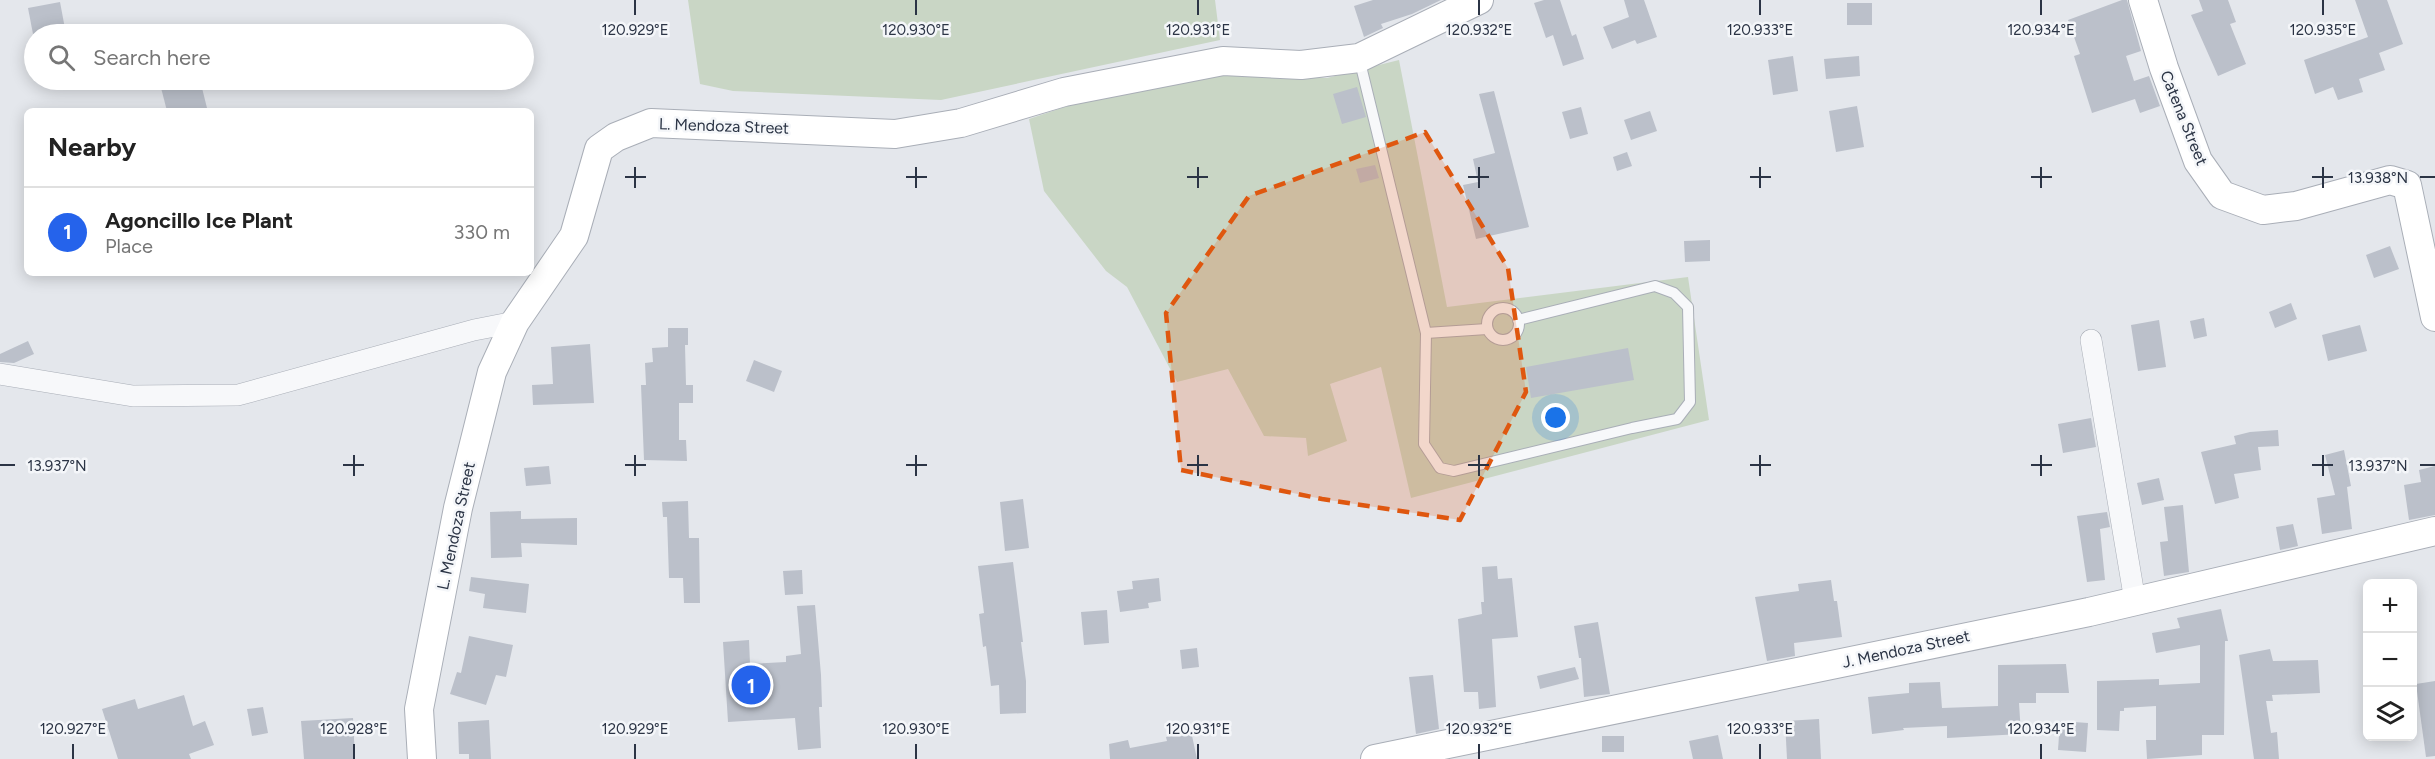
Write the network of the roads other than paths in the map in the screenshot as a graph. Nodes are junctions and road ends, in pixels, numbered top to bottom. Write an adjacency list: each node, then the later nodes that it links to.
1 (1479, 0): 3 (street, L. Mendoza Street)
2 (2143, 0): 4 (street, Catena Street)
3 (1359, 58): 6 (street, L. Mendoza Street); 8 (lane)
4 (2435, 316)
5 (1518, 320): 7 (lane); 7 (lane); 8 (lane)
6 (515, 322): 10 (street); 13 (street, L. Mendoza Street)
7 (1487, 329): 8 (lane)
8 (1426, 333)
9 (2091, 340): 12 (street)
10 (0, 374)
11 (2435, 531): 12 (street, J. Mendoza Street)
12 (2135, 602): 14 (street, J. Mendoza Street)
13 (422, 759)
14 (1375, 759)

